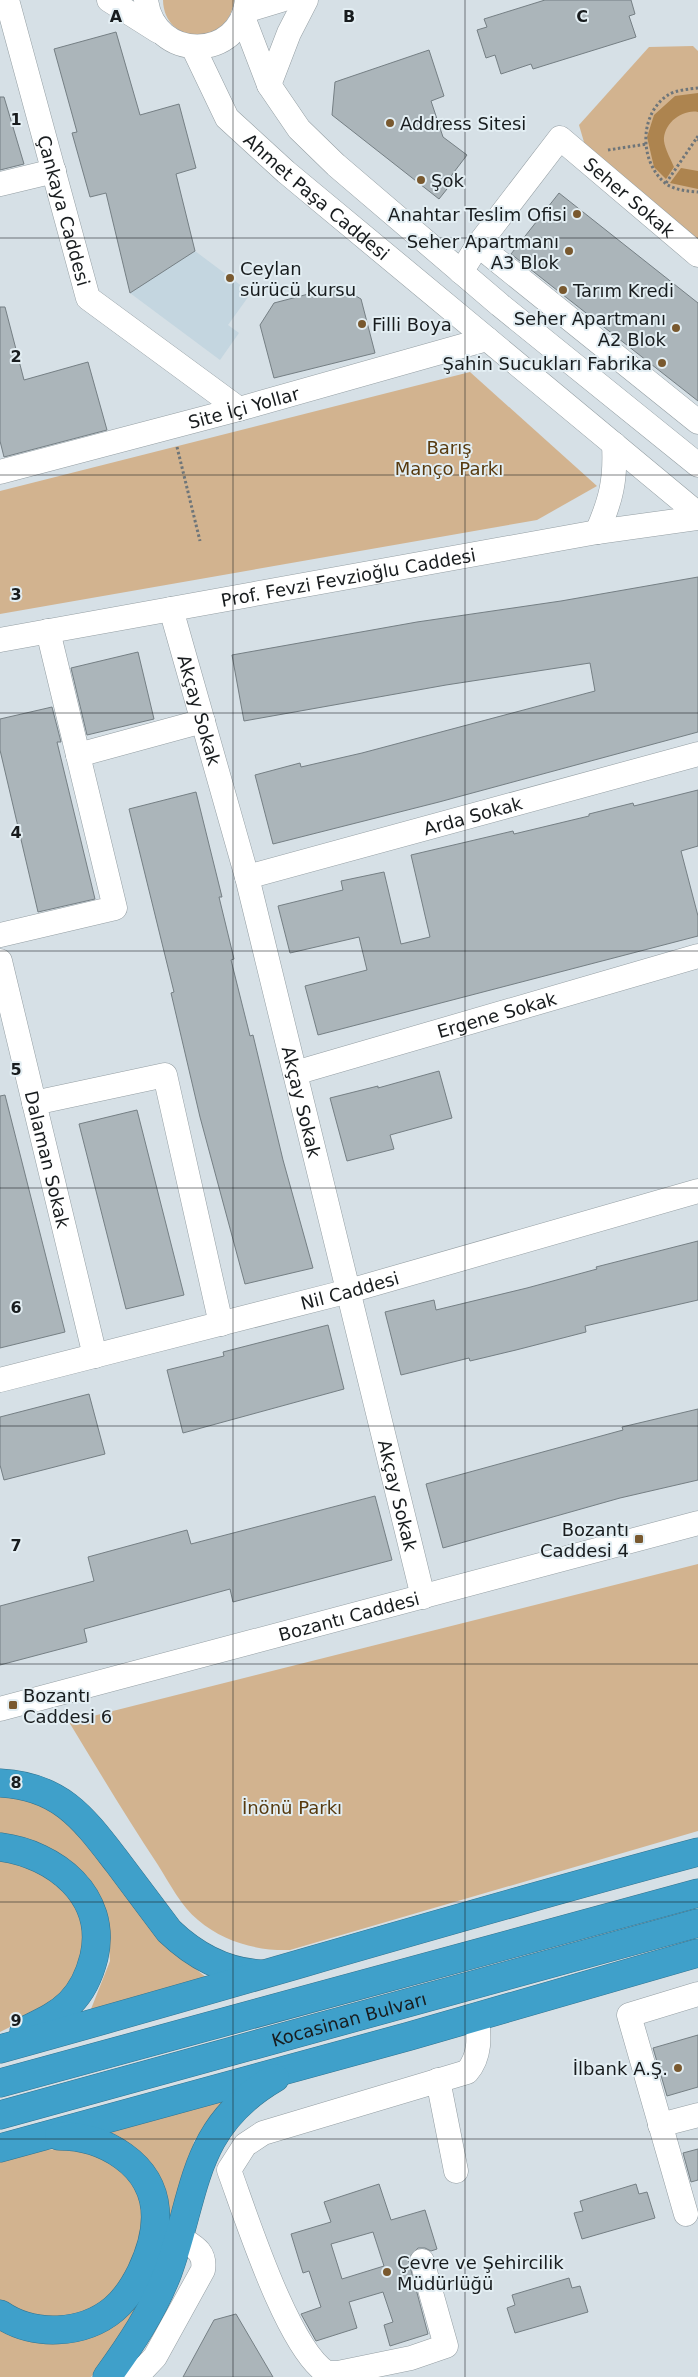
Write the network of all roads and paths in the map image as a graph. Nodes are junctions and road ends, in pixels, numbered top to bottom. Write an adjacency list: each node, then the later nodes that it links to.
1 (8, 0): 14 (street, Çankaya Caddesi)
2 (108, 0): 7 (street)
3 (146, 0): 7 (street)
4 (281, 0): 6 (street)
5 (306, 0): 9 (street)
6 (245, 9): 8 (street); 9 (street, Ahmet Paşa Caddesi)
7 (161, 32): 8 (street)
8 (193, 47): 21 (street, Ahmet Paşa Caddesi)
9 (269, 85): 20 (street, Ahmet Paşa Caddesi)
10 (698, 88): 13 (path)
11 (697, 138): 16 (path)
12 (567, 143): 13 (path); 18 (street); 19 (street, Seher Sokak)
13 (647, 144): 16 (path)
14 (54, 171): 15 (street); 22 (street, Çankaya Caddesi)
15 (0, 184)
16 (666, 184): 17 (path)
17 (698, 192)
18 (478, 245): 20 (street); 23 (street)
19 (698, 255)
20 (461, 272): 26 (street, Ahmet Paşa Caddesi)
21 (487, 339): 22 (street, Site İçi Yollar); 25 (street, Ahmet Paşa Caddesi)
22 (238, 409): 24 (street, Site İçi Yollar)
23 (698, 422)
24 (172, 427): 27 (street, Site İçi Yollar); 31 (path)
25 (614, 444): 28 (street, Ahmet Paşa Caddesi); 30 (street)
26 (698, 465)
27 (0, 472)
28 (698, 514)
29 (698, 518): 30 (street, Prof. Fevzi Fevzioğlu Caddesi)
30 (597, 532): 32 (street, Prof. Fevzi Fevzioğlu Caddesi)
31 (200, 541)
32 (171, 609): 33 (street, Prof. Fevzi Fevzioğlu Caddesi); 35 (street, Akçay Sokak)
33 (48, 631): 34 (street, Prof. Fevzi Fevzioğlu Caddesi); 37 (street)
34 (0, 640)
35 (203, 721): 37 (street); 38 (street, Akçay Sokak)
36 (698, 754): 38 (street, Arda Sokak)
37 (78, 756): 39 (street)
38 (247, 877): 42 (street, Akçay Sokak)
39 (0, 935)
40 (698, 956): 42 (street, Ergene Sokak)
41 (0, 961): 43 (street, Dalaman Sokak)
42 (295, 1073): 45 (street, Akçay Sokak)
43 (34, 1103): 46 (street); 47 (street, Dalaman Sokak)
44 (698, 1191): 45 (street, Nil Caddesi)
45 (349, 1291): 46 (street, Nil Caddesi); 50 (street, Akçay Sokak)
46 (221, 1324): 47 (street, Nil Caddesi)
47 (94, 1356): 48 (street, Nil Caddesi)
48 (0, 1380)
49 (698, 1523): 50 (street, Bozantı Caddesi)
50 (423, 1598): 51 (street, Bozantı Caddesi)
51 (0, 1709)
52 (0, 1783): 58 (highway)
53 (0, 1847): 61 (highway)
54 (698, 1852): 58 (highway)
55 (698, 1893): 65 (highway, Kocasinan Bulvarı)
56 (698, 1923): 66 (highway, Kocasinan Bulvarı)
57 (698, 1953): 60 (highway)
58 (268, 1975): 62 (highway)
59 (698, 1994): 68 (street)
60 (477, 2016): 63 (highway); 64 (street)
61 (0, 2042)
62 (0, 2050)
63 (300, 2066): 69 (highway); 73 (highway)
64 (438, 2080): 71 (street); 76 (street)
65 (0, 2084)
66 (0, 2115)
67 (698, 2115): 68 (street)
68 (660, 2125): 72 (street)
69 (36, 2138): 70 (highway); 75 (highway)
70 (0, 2148)
71 (456, 2170)
72 (686, 2214)
73 (179, 2237): 77 (highway); 78 (street)
74 (422, 2261): 76 (street)
75 (0, 2314)
76 (414, 2368)
77 (107, 2377)
78 (136, 2377)

